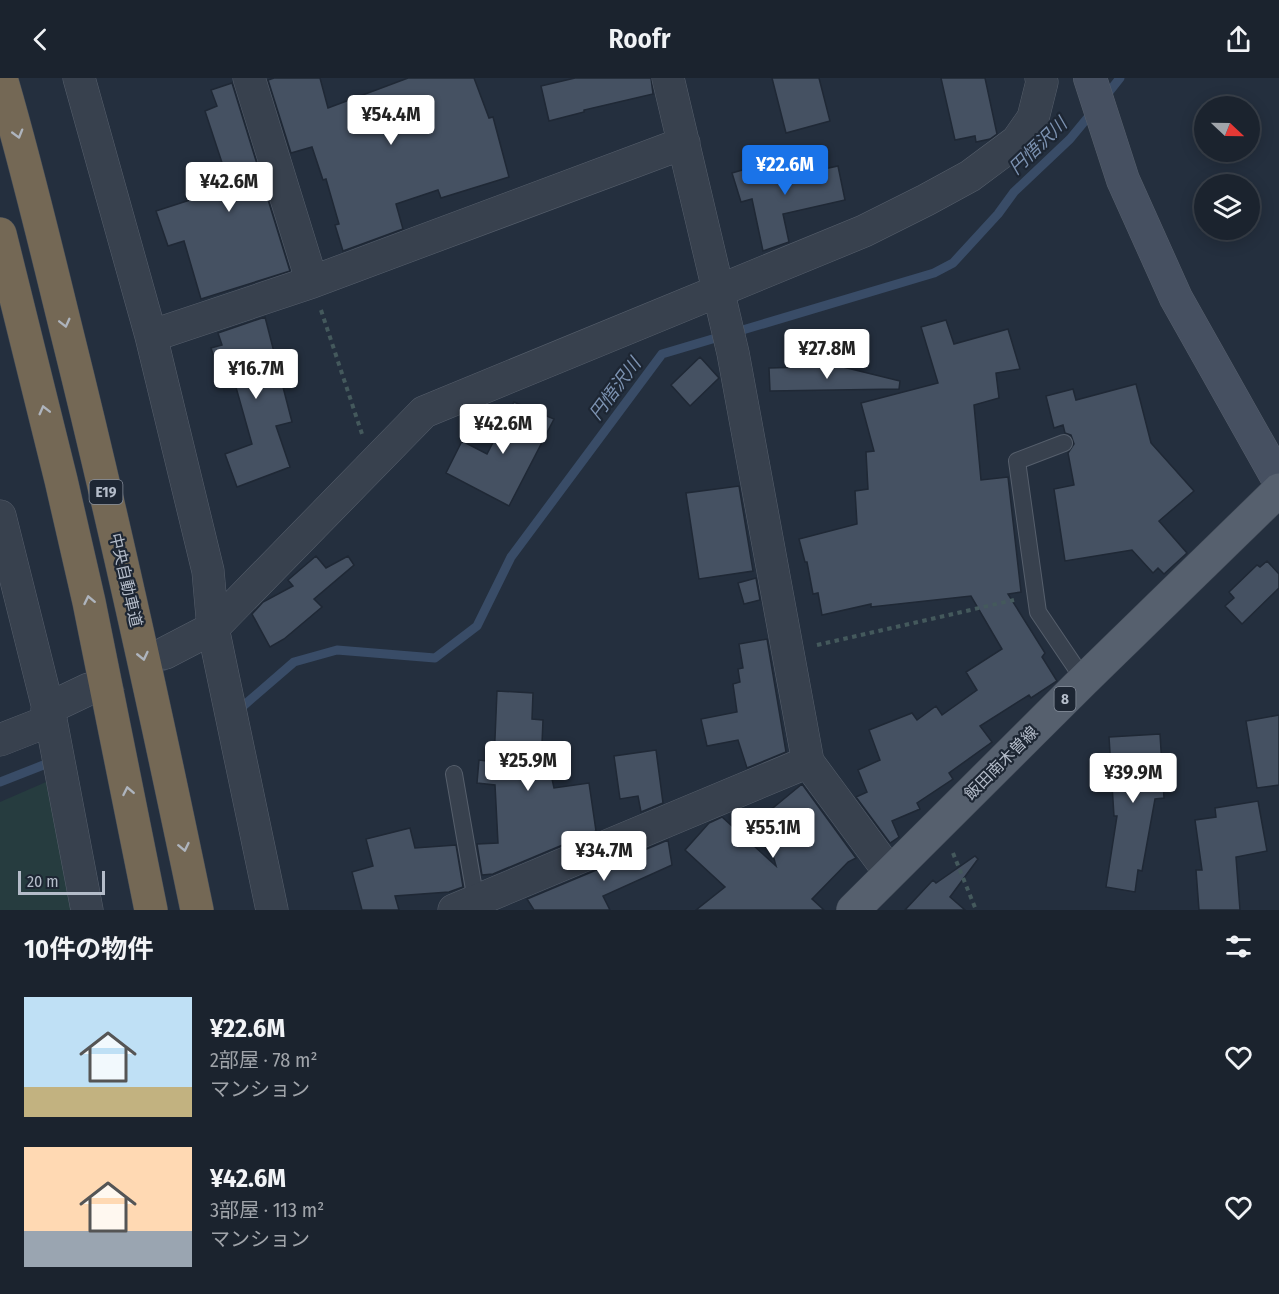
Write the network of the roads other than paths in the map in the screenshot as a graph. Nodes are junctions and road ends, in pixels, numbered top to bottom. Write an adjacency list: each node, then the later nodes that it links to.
1 (2, 78): 29 (highway, 中央自動車道 / E19, one-way to 29)
2 (79, 78): 11 (street)
3 (249, 78): 9 (street)
4 (668, 78): 7 (street)
5 (1041, 78): 10 (street)
6 (1090, 78): 13 (street)
7 (684, 143): 9 (street); 10 (street)
8 (0, 234): 28 (highway, E19, one-way to 8)
9 (312, 282): 11 (street)
10 (720, 291): 17 (street); 23 (street)
11 (151, 336): 17 (street)
12 (1064, 443): 19 (lane)
13 (1279, 481)
14 (1279, 490): 19 (main road, 飯田南木曽線 / 8)
15 (0, 516): 16 (street)
16 (5, 565): 21 (street)
17 (213, 628): 18 (street); 30 (street)
18 (165, 653)
19 (1084, 680): 25 (main road, 飯田南木曽線 / 8)
20 (89, 689): 21 (street)
21 (49, 714): 22 (street); 27 (street)
22 (0, 740)
23 (808, 762): 25 (street); 26 (street)
24 (454, 774): 26 (lane)
25 (890, 873): 31 (main road, 飯田南木曽線 / 8)
26 (469, 907)
27 (87, 910)
28 (152, 910)
29 (197, 910)
30 (272, 910)
31 (853, 910)

